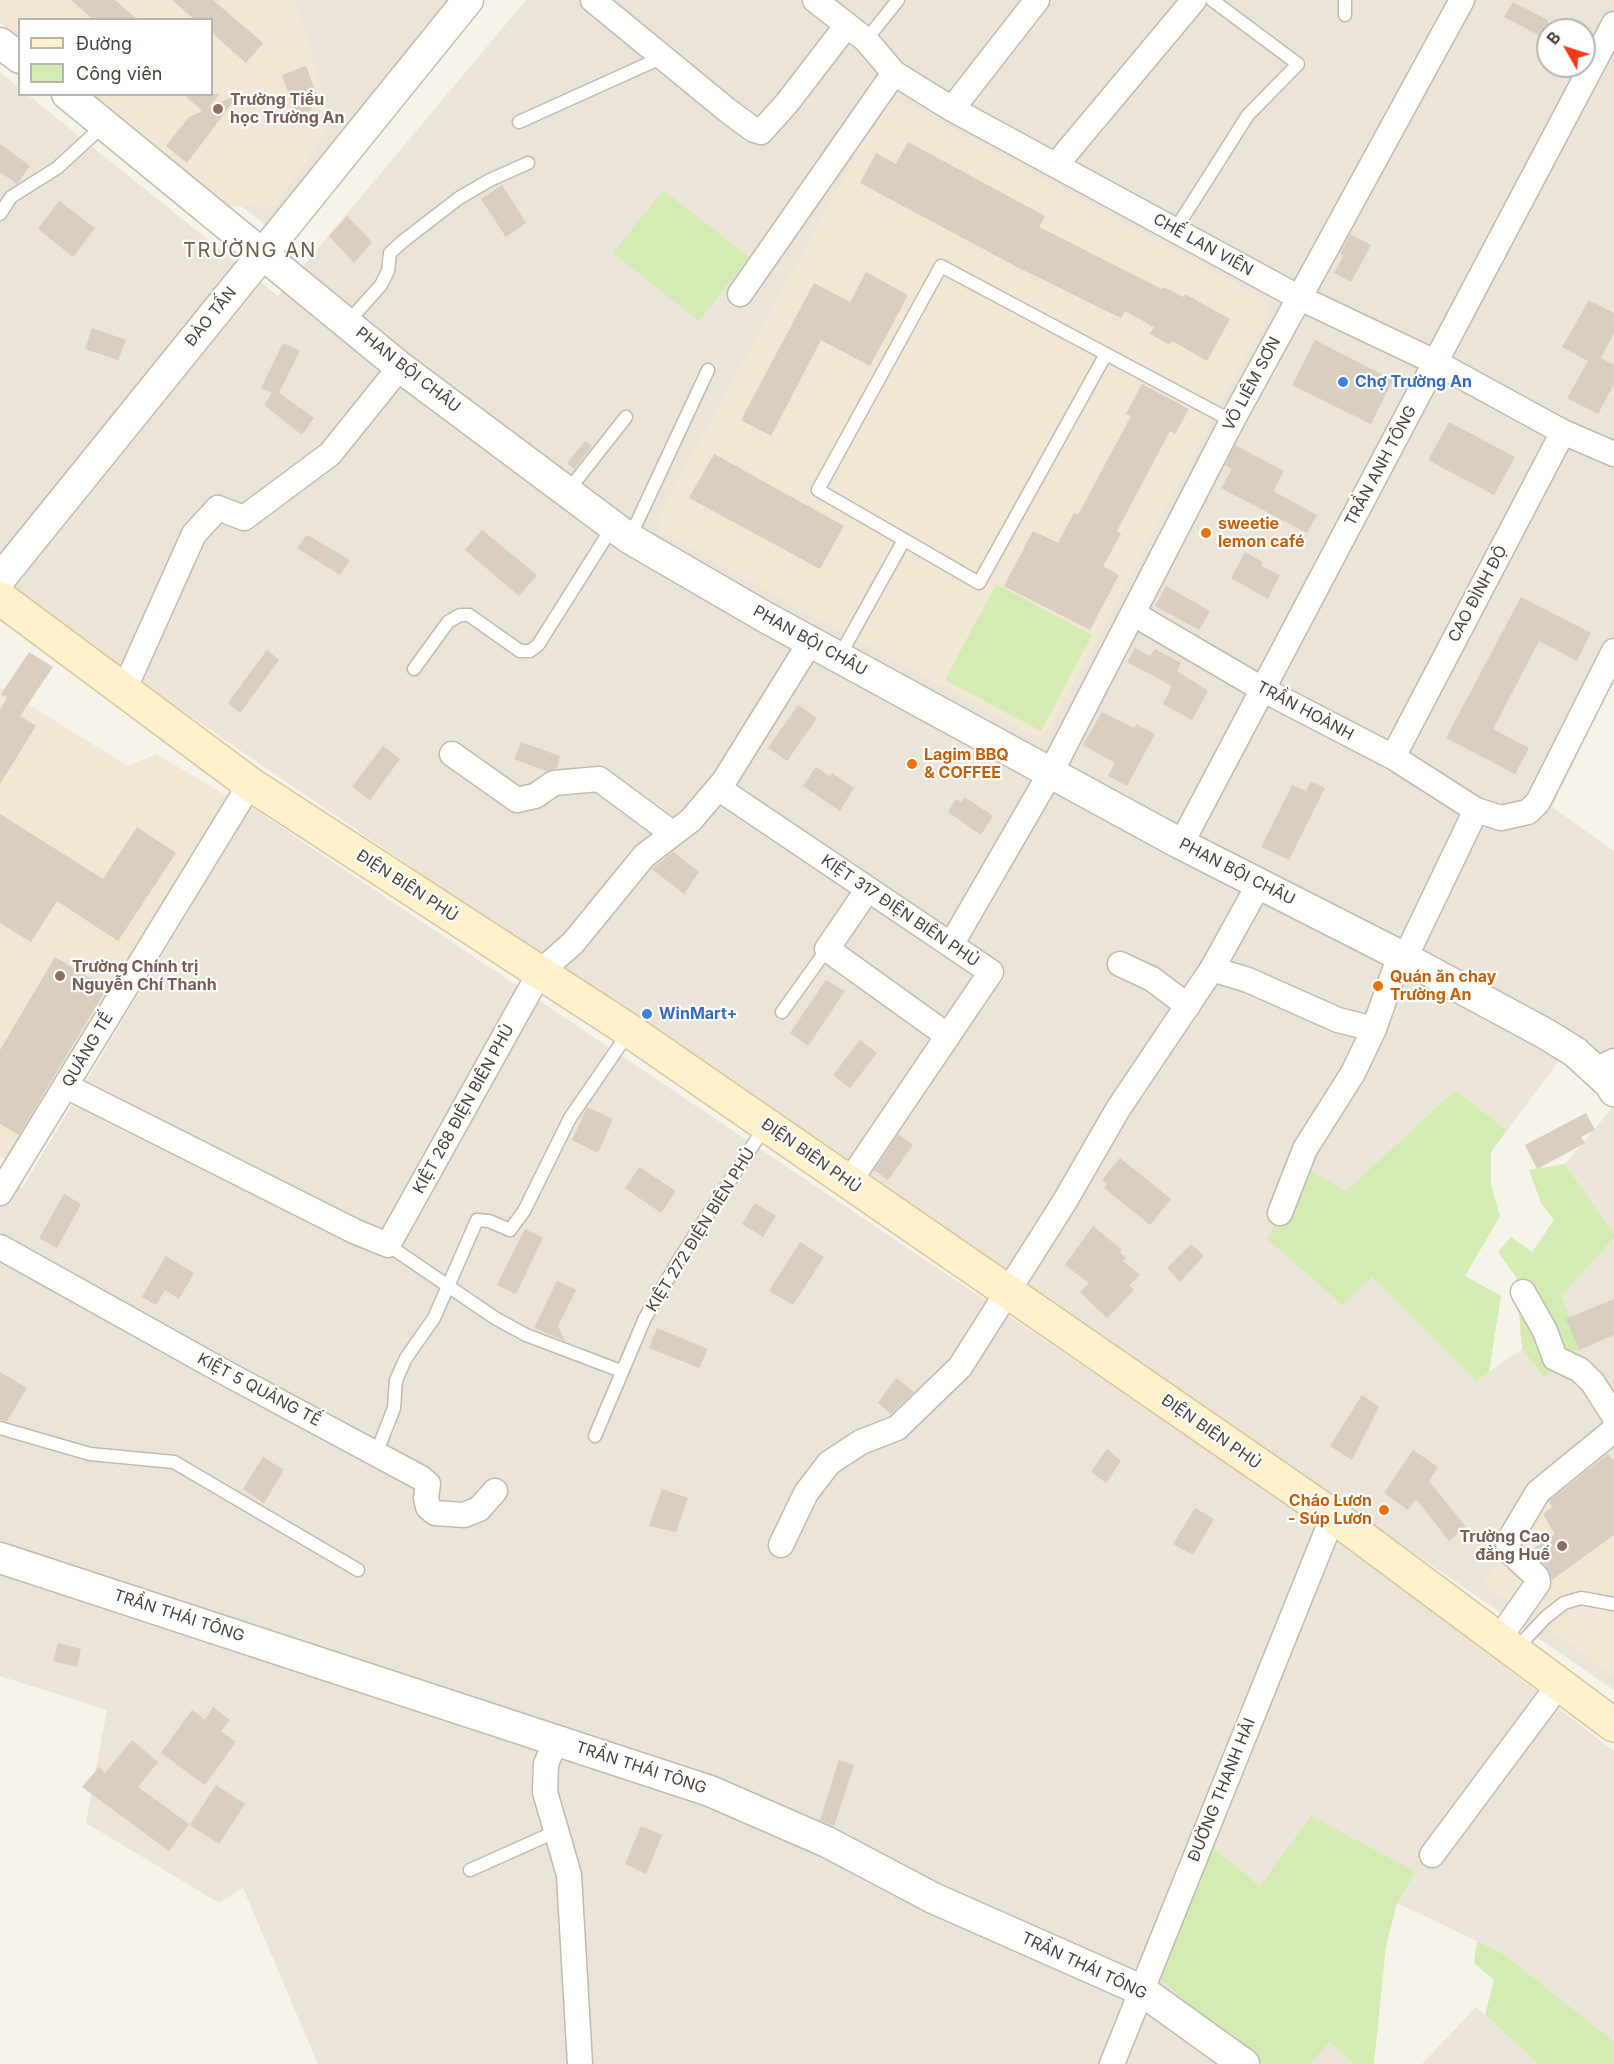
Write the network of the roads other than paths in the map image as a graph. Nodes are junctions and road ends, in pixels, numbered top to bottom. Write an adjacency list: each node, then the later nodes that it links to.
1 (468, 0): 26 (street, ĐÀO TẤN)
2 (593, 0): 16 (street)
3 (815, 0): 12 (street, CHẾ LAN VIÊN)
4 (898, 0): 13 (lane)
5 (1037, 0): 19 (street)
6 (1194, 0): 23 (street)
7 (1212, 0): 25 (lane)
8 (1345, 0): 10 (lane)
9 (1462, 0): 28 (street, VÕ LIÊM SƠN)
10 (1346, 15)
11 (1614, 24): 31 (street, TRẦN ANH TÔNG)
12 (847, 25): 13 (street, CHẾ LAN VIÊN); 16 (street)
13 (866, 40): 17 (street, CHẾ LAN VIÊN)
14 (0, 43): 15 (street)
15 (18, 56)
16 (663, 57): 20 (lane)
17 (894, 72): 19 (street, CHẾ LAN VIÊN); 27 (street)
18 (70, 96): 21 (street, PHAN BỘI CHÂU)
19 (952, 108): 23 (street, CHẾ LAN VIÊN)
20 (519, 123)
21 (105, 124): 24 (lane); 26 (street, PHAN BỘI CHÂU)
22 (528, 163): 29 (lane)
23 (1056, 165): 25 (street, CHẾ LAN VIÊN)
24 (0, 214)
25 (1175, 230): 28 (street, CHẾ LAN VIÊN)
26 (263, 254): 29 (street, PHAN BỘI CHÂU); 41 (street, ĐÀO TẤN)
27 (740, 294)
28 (1298, 297): 31 (street, CHẾ LAN VIÊN); 35 (street, VÕ LIÊM SƠN)
29 (347, 323): 32 (street, PHAN BỘI CHÂU)
30 (1106, 354): 35 (lane); 40 (lane); 40 (lane)
31 (1435, 362): 36 (street, CHẾ LAN VIÊN); 49 (street, TRẦN ANH TÔNG)
32 (400, 367): 38 (street, PHAN BỘI CHÂU); 48 (street)
33 (708, 370): 39 (lane)
34 (626, 417): 38 (lane)
35 (1232, 421): 43 (street, VÕ LIÊM SƠN)
36 (1563, 432): 37 (street, CHẾ LAN VIÊN); 51 (street, CAO ĐÌNH ĐỘ)
37 (1614, 454)
38 (567, 492): 39 (street, PHAN BỘI CHÂU)
39 (621, 532): 44 (street, PHAN BỘI CHÂU); 47 (lane)
40 (904, 540): 46 (lane)
41 (0, 579)
42 (0, 598): 48 (main road, ĐIỆN BIÊN PHỦ)
43 (1134, 614): 49 (street, TRẦN HOÀNH); 52 (street, VÕ LIÊM SƠN)
44 (811, 641): 46 (street, PHAN BỘI CHÂU); 54 (street, KIỆT 268 ĐIỆN BIÊN PHỦ)
45 (1614, 651): 55 (street, TRẦN HOÀNH)
46 (839, 657): 52 (street, PHAN BỘI CHÂU)
47 (414, 669)
48 (124, 690): 53 (main road, ĐIỆN BIÊN PHỦ)
49 (1262, 690): 51 (street, TRẦN HOÀNH); 57 (street, TRẦN ANH TÔNG)
50 (452, 754): 56 (street)
51 (1393, 757): 55 (street, TRẦN HOÀNH)
52 (1051, 772): 57 (street, PHAN BỘI CHÂU); 60 (street, VÕ LIÊM SƠN)
53 (250, 783): 65 (main road, ĐIỆN BIÊN PHỦ); 72 (street, QUẢNG TẾ)
54 (718, 789): 56 (street, KIỆT 268 ĐIỆN BIÊN PHỦ); 59 (street, KIỆT 317 ĐIỆN BIÊN PHỦ)
55 (1476, 810): 62 (street)
56 (672, 833): 65 (street, KIỆT 268 ĐIỆN BIÊN PHỦ)
57 (1181, 844): 58 (street, PHAN BỘI CHÂU)
58 (1259, 884): 62 (street, PHAN BỘI CHÂU); 64 (street)
59 (868, 890): 60 (street, KIỆT 317 ĐIỆN BIÊN PHỦ); 61 (street)
60 (951, 945): 70 (street, KIỆT 317 ĐIỆN BIÊN PHỦ)
61 (827, 949): 67 (lane); 70 (street)
62 (1402, 956): 68 (street); 71 (street, PHAN BỘI CHÂU)
63 (1120, 964): 66 (street)
64 (1212, 969): 66 (street); 68 (street)
65 (540, 972): 69 (main road, ĐIỆN BIÊN PHỦ); 77 (street, KIỆT 268 ĐIỆN BIÊN PHỦ)
66 (1188, 1006): 80 (street)
67 (782, 1011)
68 (1374, 1029): 76 (street)
69 (630, 1031): 73 (main road, ĐIỆN BIÊN PHỦ); 79 (lane)
70 (948, 1036): 75 (street, KIỆT 317 ĐIỆN BIÊN PHỦ)
71 (1608, 1074)
72 (66, 1086): 74 (street, QUẢNG TẾ); 77 (street)
73 (767, 1125): 75 (main road, ĐIỆN BIÊN PHỦ); 82 (lane, KIỆT 272 ĐIỆN BIÊN PHỦ)
74 (3, 1178)
75 (849, 1182): 80 (main road, ĐIỆN BIÊN PHỦ)
76 (1280, 1213)
77 (388, 1245): 79 (lane)
78 (0, 1247): 87 (street, KIỆT 5 QUẢNG TẾ)
79 (448, 1284): 82 (lane); 87 (lane)
80 (1007, 1291): 89 (main road, ĐIỆN BIÊN PHỦ); 90 (street)
81 (1523, 1292): 83 (street)
82 (621, 1371): 86 (lane, KIỆT 272 ĐIỆN BIÊN PHỦ)
83 (1614, 1416)
84 (0, 1428): 92 (lane)
85 (1614, 1430): 94 (street)
86 (595, 1436)
87 (376, 1454): 88 (street, KIỆT 5 QUẢNG TẾ)
88 (495, 1491)
89 (1334, 1516): 94 (main road, ĐIỆN BIÊN PHỦ); 101 (street, ĐƯỜNG THANH HẢI)
90 (781, 1545)
91 (0, 1558): 97 (street, TRẦN THÁI TÔNG)
92 (358, 1570)
93 (1614, 1604): 94 (lane)
94 (1506, 1646): 95 (main road, ĐIỆN BIÊN PHỦ)
95 (1558, 1686): 96 (main road, ĐIỆN BIÊN PHỦ); 99 (street)
96 (1614, 1725)
97 (556, 1740): 98 (street); 101 (street, TRẦN THÁI TÔNG)
98 (555, 1832): 100 (lane); 102 (street)
99 (1432, 1855)
100 (470, 1870)
101 (1141, 1989): 103 (street, ĐƯỜNG THANH HẢI); 104 (street, TRẦN THÁI TÔNG)
102 (580, 2064)
103 (1112, 2064)
104 (1244, 2064)

